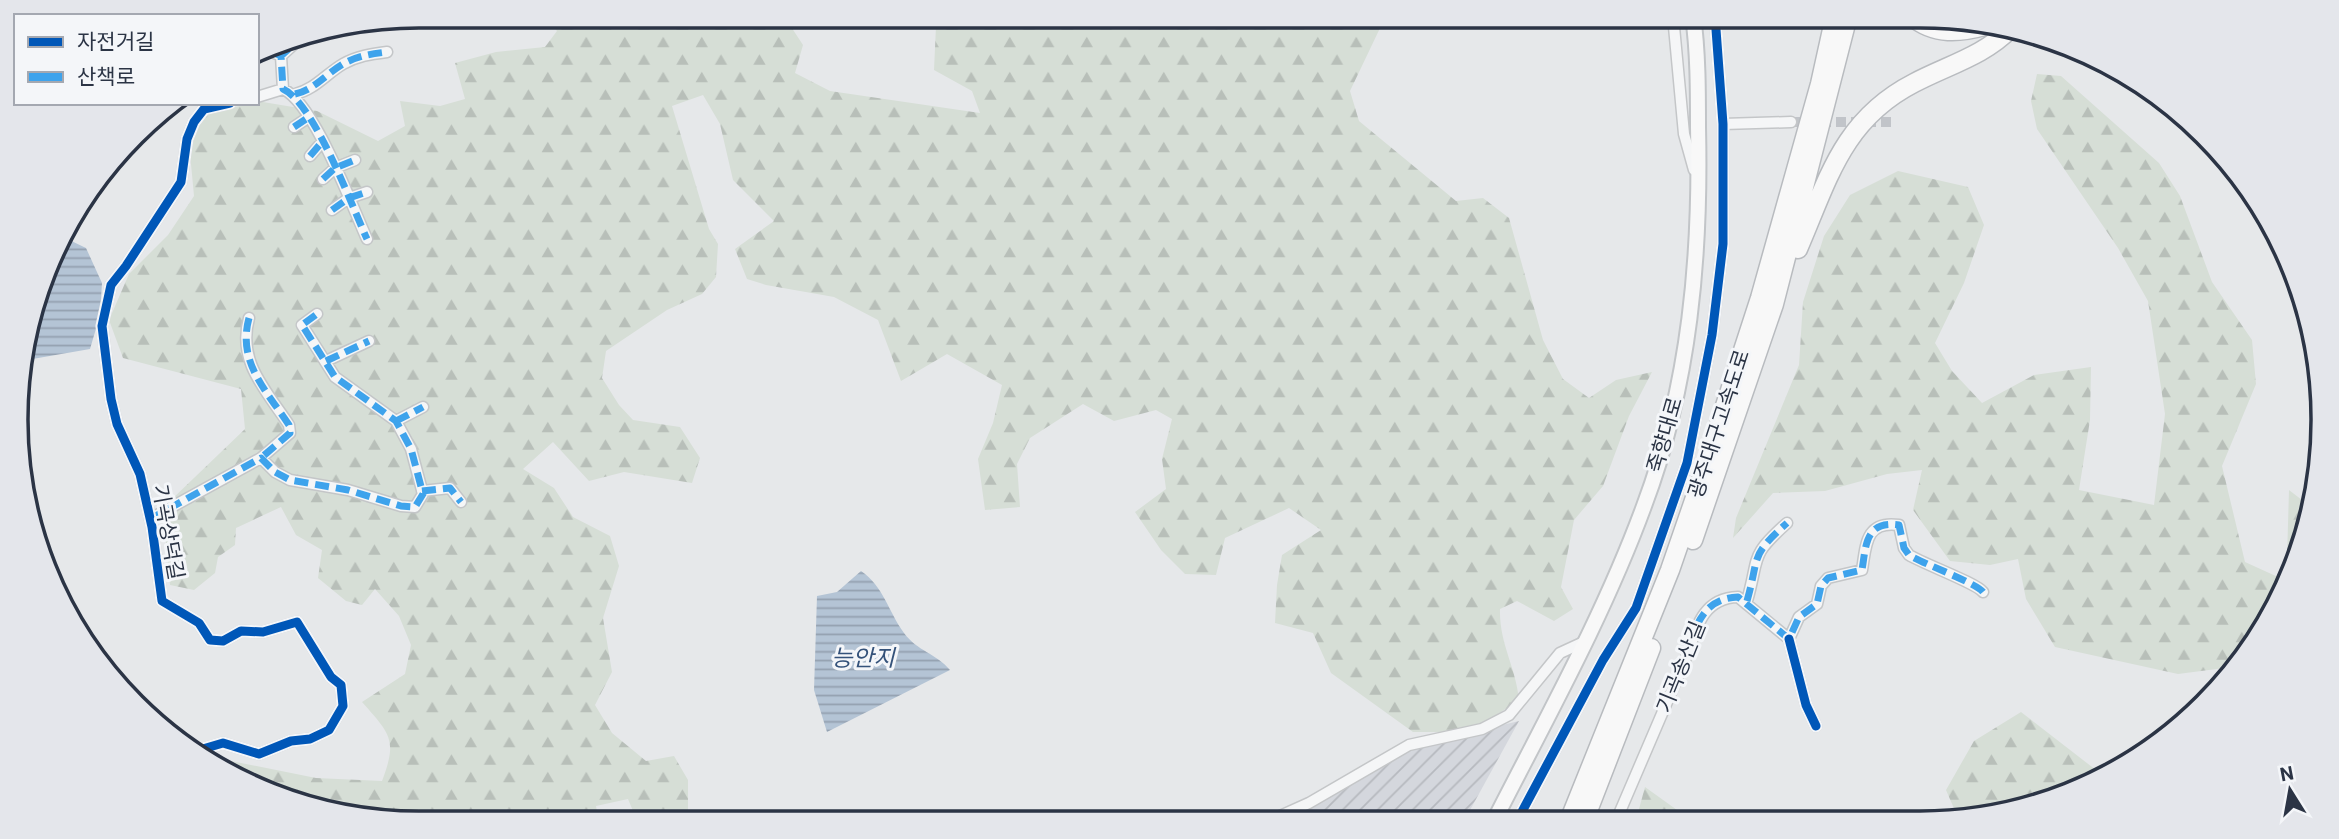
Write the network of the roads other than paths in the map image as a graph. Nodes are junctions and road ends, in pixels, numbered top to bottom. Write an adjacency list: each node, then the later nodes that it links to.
1 (1674, 28): 27 (street)
2 (1693, 28): 27 (main road, 죽향대로)
3 (1717, 28): 20 (street)
4 (1826, 28): 13 (highway)
5 (1832, 28): 13 (highway, 광주대구고속도로)
6 (1845, 28): 32 (highway, 광주대구고속도로)
7 (1934, 29): 8 (highway)
8 (1968, 31)
9 (2000, 37): 32 (highway)
10 (285, 52): 12 (street)
11 (387, 52): 15 (street)
12 (281, 56): 14 (street)
13 (1820, 84): 53 (highway, 광주대구고속도로)
14 (283, 89): 15 (street); 16 (street)
15 (295, 94): 18 (street)
16 (259, 96)
17 (223, 105): 42 (street, 기곡상덕길)
18 (309, 117): 21 (street); 22 (street)
19 (1791, 121): 20 (street)
20 (1723, 124): 52 (street)
21 (294, 127)
22 (322, 142): 23 (street); 25 (street)
23 (310, 156)
24 (355, 160): 25 (street)
25 (335, 168): 26 (street); 29 (street)
26 (323, 179)
27 (1700, 191): 47 (main road, 죽향대로)
28 (367, 192): 29 (street)
29 (349, 198): 30 (street); 31 (street)
30 (332, 210)
31 (367, 239)
32 (1774, 303): 54 (highway, 광주대구고속도로)
33 (317, 314): 36 (street)
34 (249, 318): 39 (street)
35 (369, 341): 36 (street)
36 (326, 361): 38 (street)
37 (423, 407): 38 (street)
38 (396, 421): 40 (street)
39 (261, 457): 40 (street); 42 (street)
40 (422, 491): 41 (street)
41 (461, 502)
42 (150, 519): 49 (street, 기곡상덕길)
43 (1787, 523): 45 (street)
44 (1983, 592): 46 (street)
45 (1747, 601): 46 (street); 55 (street, 기곡송산길)
46 (1789, 639): 48 (street)
47 (1586, 641): 50 (street); 51 (main road, 죽향대로)
48 (1816, 726)
49 (207, 748)
50 (1291, 811)
51 (1499, 811)
52 (1522, 811)
53 (1573, 811)
54 (1588, 811)
55 (1620, 811)

